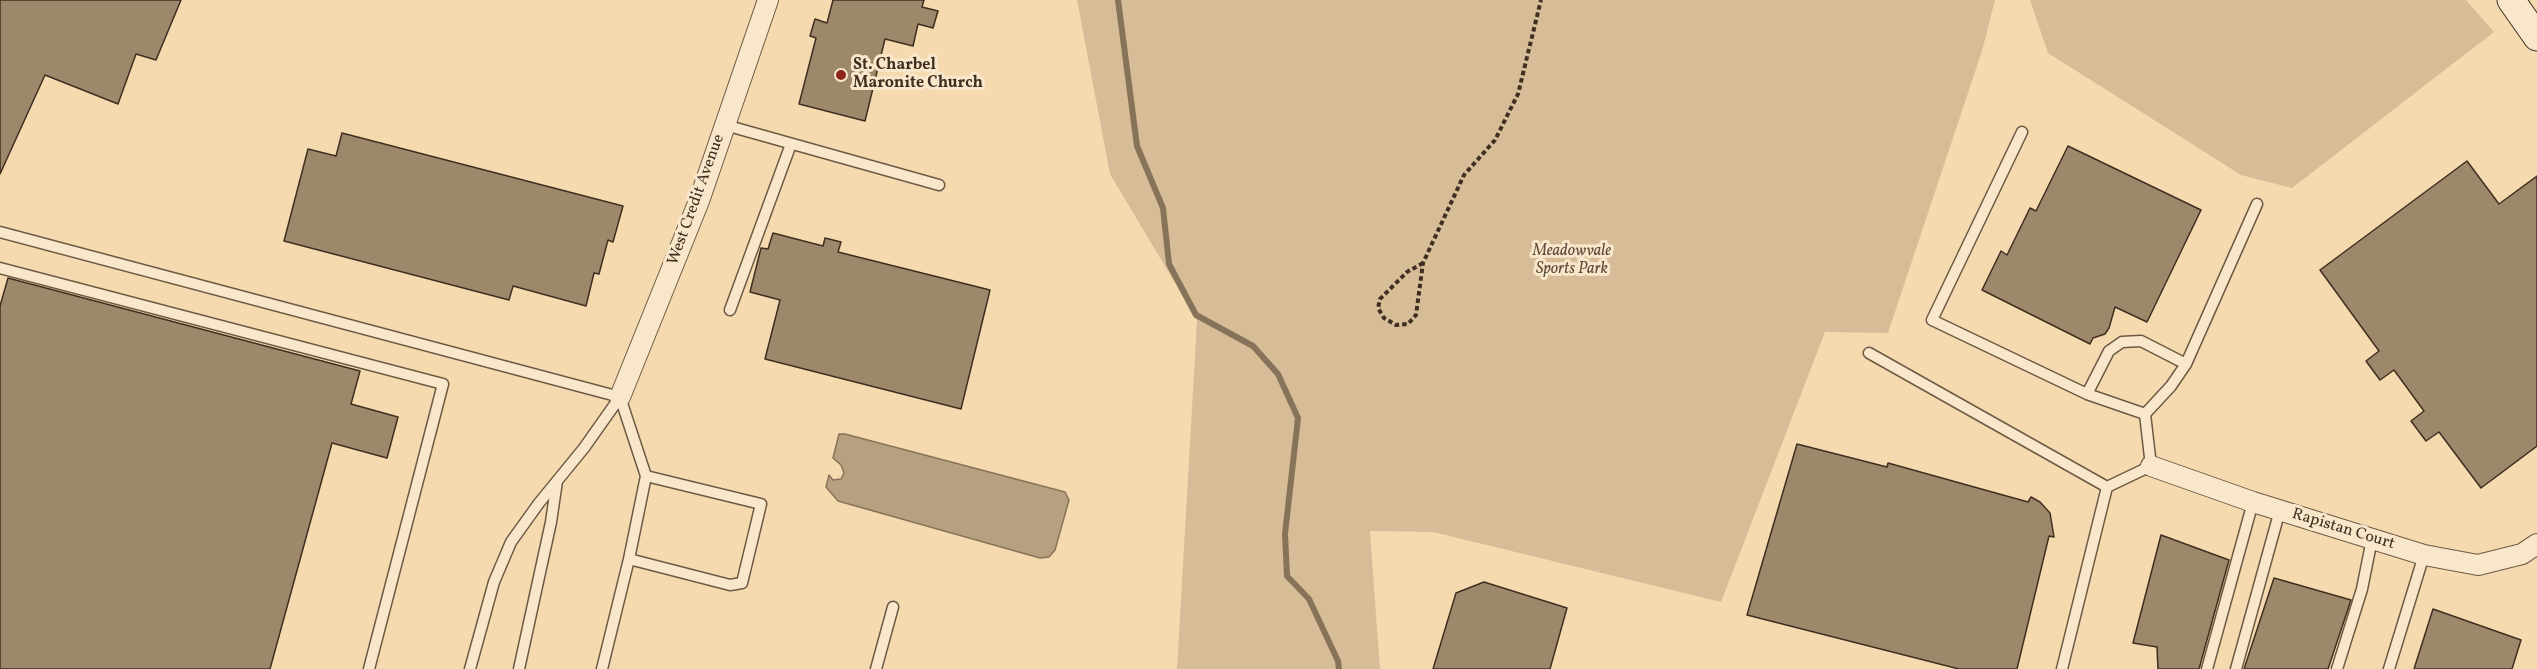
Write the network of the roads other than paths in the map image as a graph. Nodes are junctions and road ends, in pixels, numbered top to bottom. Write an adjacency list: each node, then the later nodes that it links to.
1 (768, 0): 4 (street, West Credit Avenue)
2 (2511, 0): 3 (main road)
3 (2537, 37)
4 (725, 125): 6 (lane); 15 (street, West Credit Avenue)
5 (2022, 132): 14 (lane)
6 (791, 144): 7 (lane); 11 (lane)
7 (939, 185)
8 (2257, 204): 13 (lane)
9 (0, 232): 15 (lane)
10 (0, 268): 28 (lane)
11 (730, 310)
12 (1869, 353): 20 (lane)
13 (2186, 364): 14 (lane); 16 (lane)
14 (2087, 394): 16 (lane)
15 (620, 397): 18 (lane); 19 (lane)
16 (2145, 414): 17 (lane)
17 (2151, 466): 20 (lane); 21 (street, Rapistan Court)
18 (646, 476): 26 (lane); 26 (lane)
19 (557, 481): 29 (lane); 30 (lane)
20 (2107, 487): 33 (lane)
21 (2253, 502): 22 (street, Rapistan Court); 34 (lane)
22 (2280, 510): 23 (street, Rapistan Court); 35 (lane)
23 (2372, 539): 25 (street, Rapistan Court); 36 (lane)
24 (2537, 544): 25 (street, Rapistan Court)
25 (2424, 555): 37 (lane)
26 (629, 559): 31 (lane)
27 (893, 607): 32 (lane)
28 (369, 669)
29 (470, 669)
30 (519, 669)
31 (602, 669)
32 (876, 669)
33 (2062, 669)
34 (2207, 669)
35 (2236, 669)
36 (2337, 669)
37 (2389, 669)

